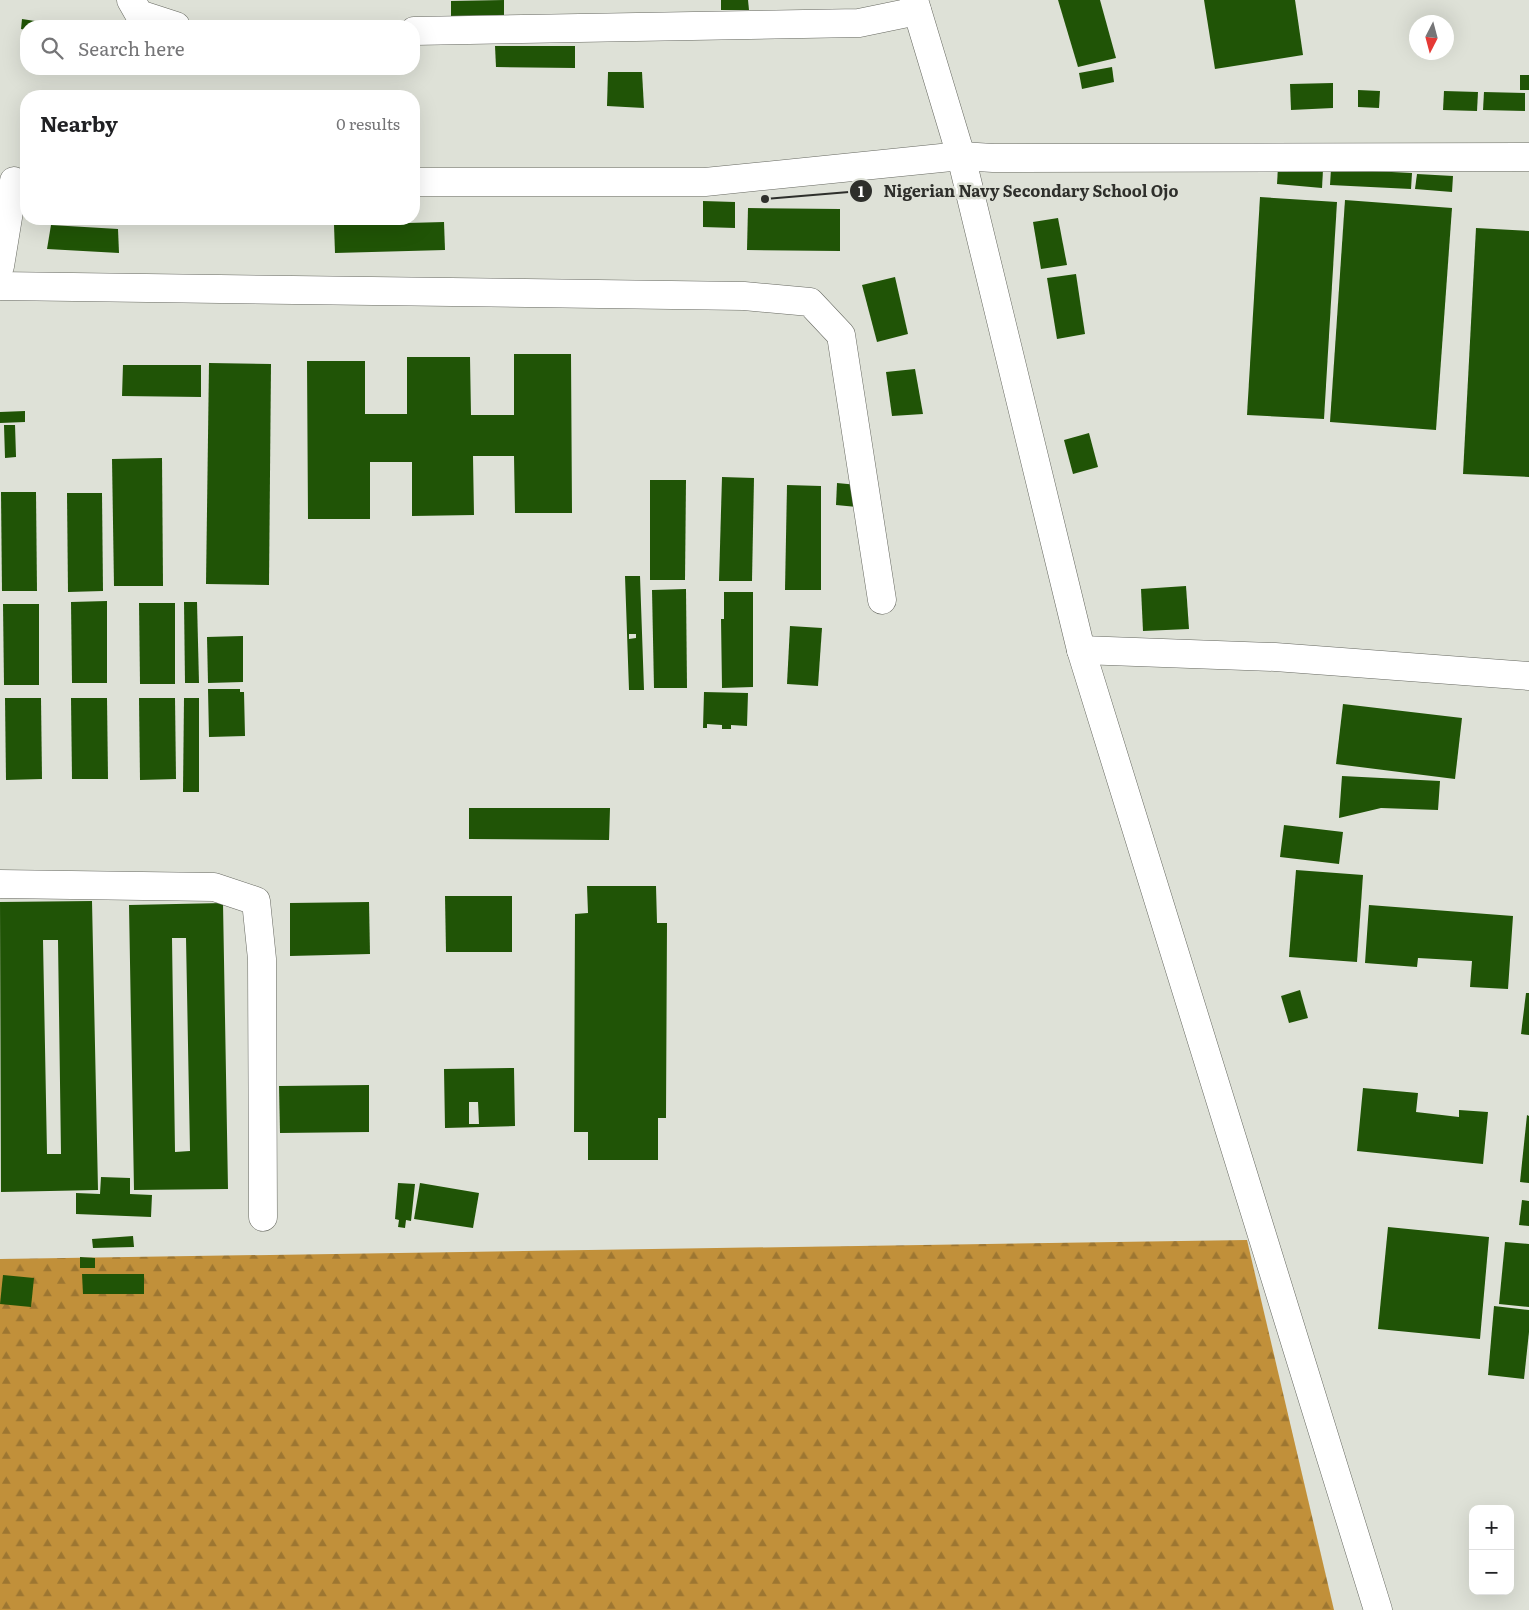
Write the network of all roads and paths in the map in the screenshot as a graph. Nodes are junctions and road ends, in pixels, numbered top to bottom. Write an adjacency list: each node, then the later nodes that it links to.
1 (130, 0): 3 (street)
2 (916, 6): 4 (street); 5 (street)
3 (158, 20)
4 (420, 31)
5 (961, 156): 6 (street); 8 (street); 12 (street)
6 (1529, 157)
7 (13, 181): 9 (street)
8 (420, 182)
9 (0, 266)
10 (0, 286): 11 (street)
11 (882, 600)
12 (1082, 650): 13 (street); 16 (street)
13 (1529, 676)
14 (0, 884): 15 (street)
15 (263, 1217)
16 (1378, 1610)

